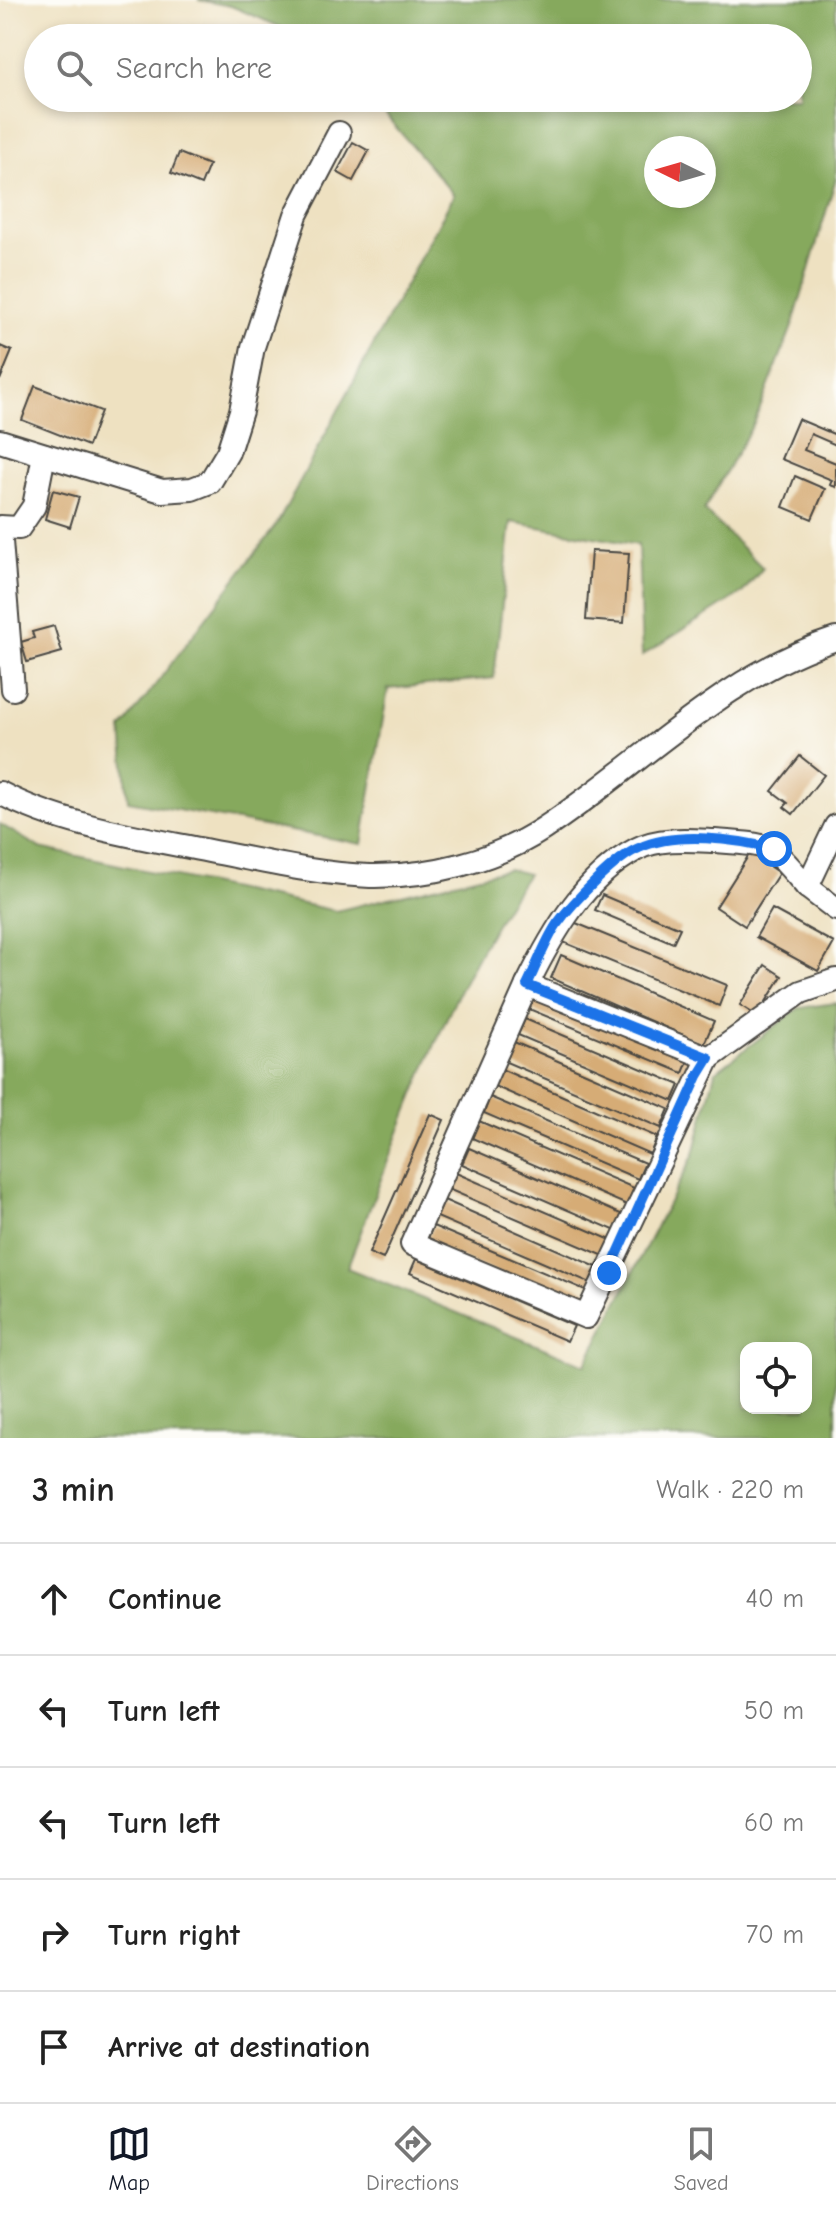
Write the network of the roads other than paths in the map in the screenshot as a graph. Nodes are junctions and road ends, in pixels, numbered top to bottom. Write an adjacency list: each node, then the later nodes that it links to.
1 (339, 133): 3 (street)
2 (0, 441): 3 (street)
3 (44, 455): 4 (street)
4 (0, 528): 6 (street)
5 (836, 639): 7 (street)
6 (13, 689)
7 (0, 793)
8 (836, 826): 9 (street)
9 (807, 887): 10 (street); 12 (street)
10 (836, 909)
11 (836, 980): 13 (street)
12 (527, 985): 13 (street); 13 (street)
13 (709, 1058)

